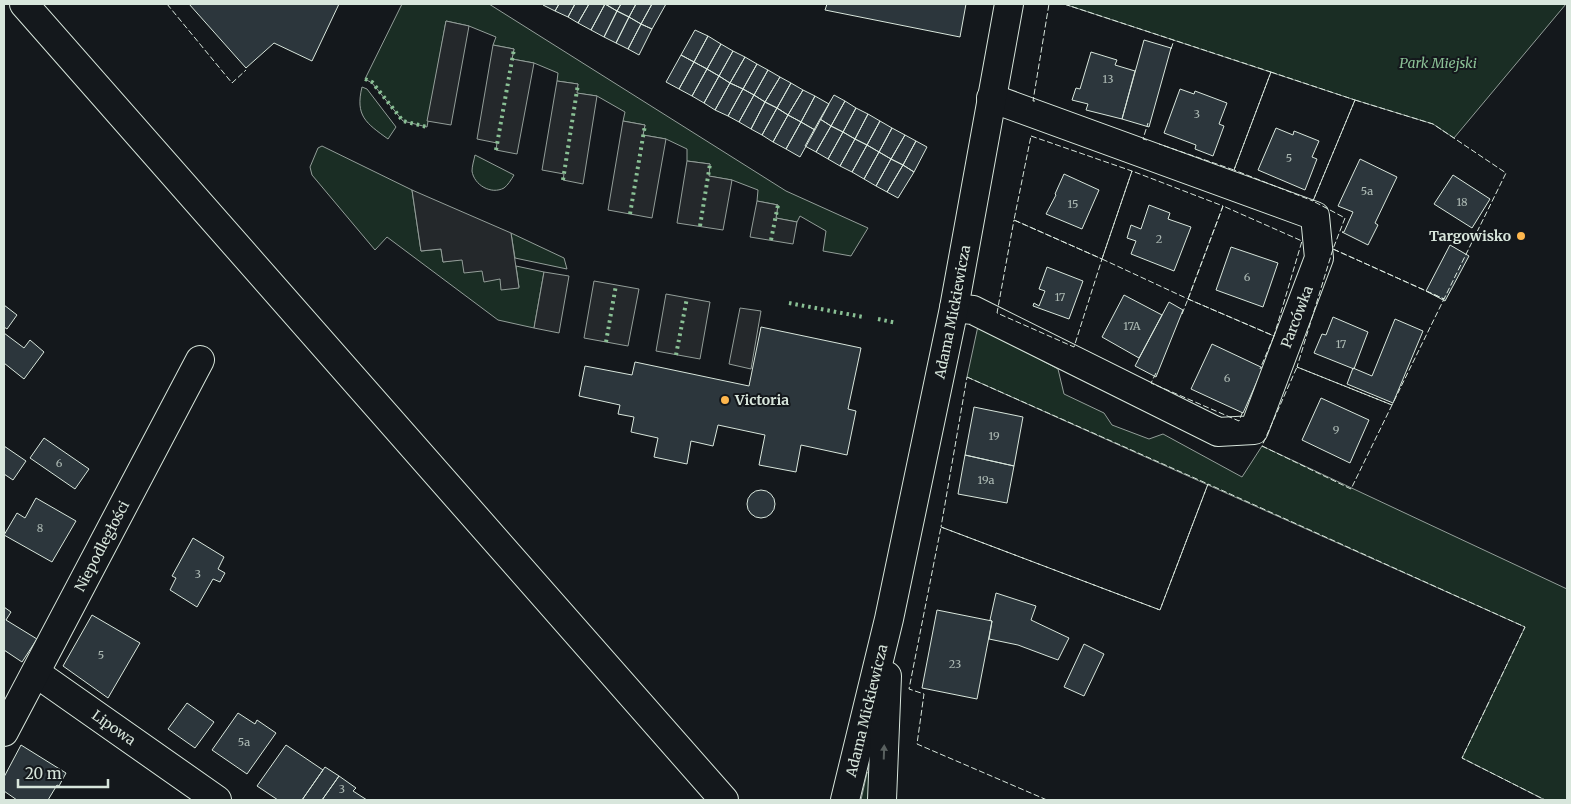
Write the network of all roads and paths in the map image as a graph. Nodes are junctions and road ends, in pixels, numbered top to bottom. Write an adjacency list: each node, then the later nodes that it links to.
1 (24, 4): 10 (street)
2 (1009, 4): 3 (street, Adama Mickiewicza)
3 (991, 98): 4 (street, Adama Mickiewicza); 4 (street, Parcówka)
4 (954, 308): 6 (street, Adama Mickiewicza)
5 (200, 360): 7 (street, Niepodległości)
6 (889, 619): 11 (street, Adama Mickiewicza); 12 (street, Adama Mickiewicza, one-way to 6)
7 (36, 673): 8 (street, Niepodległości); 9 (street, Lipowa)
8 (4, 732)
9 (217, 800)
10 (724, 800)
11 (845, 800)
12 (882, 800)

